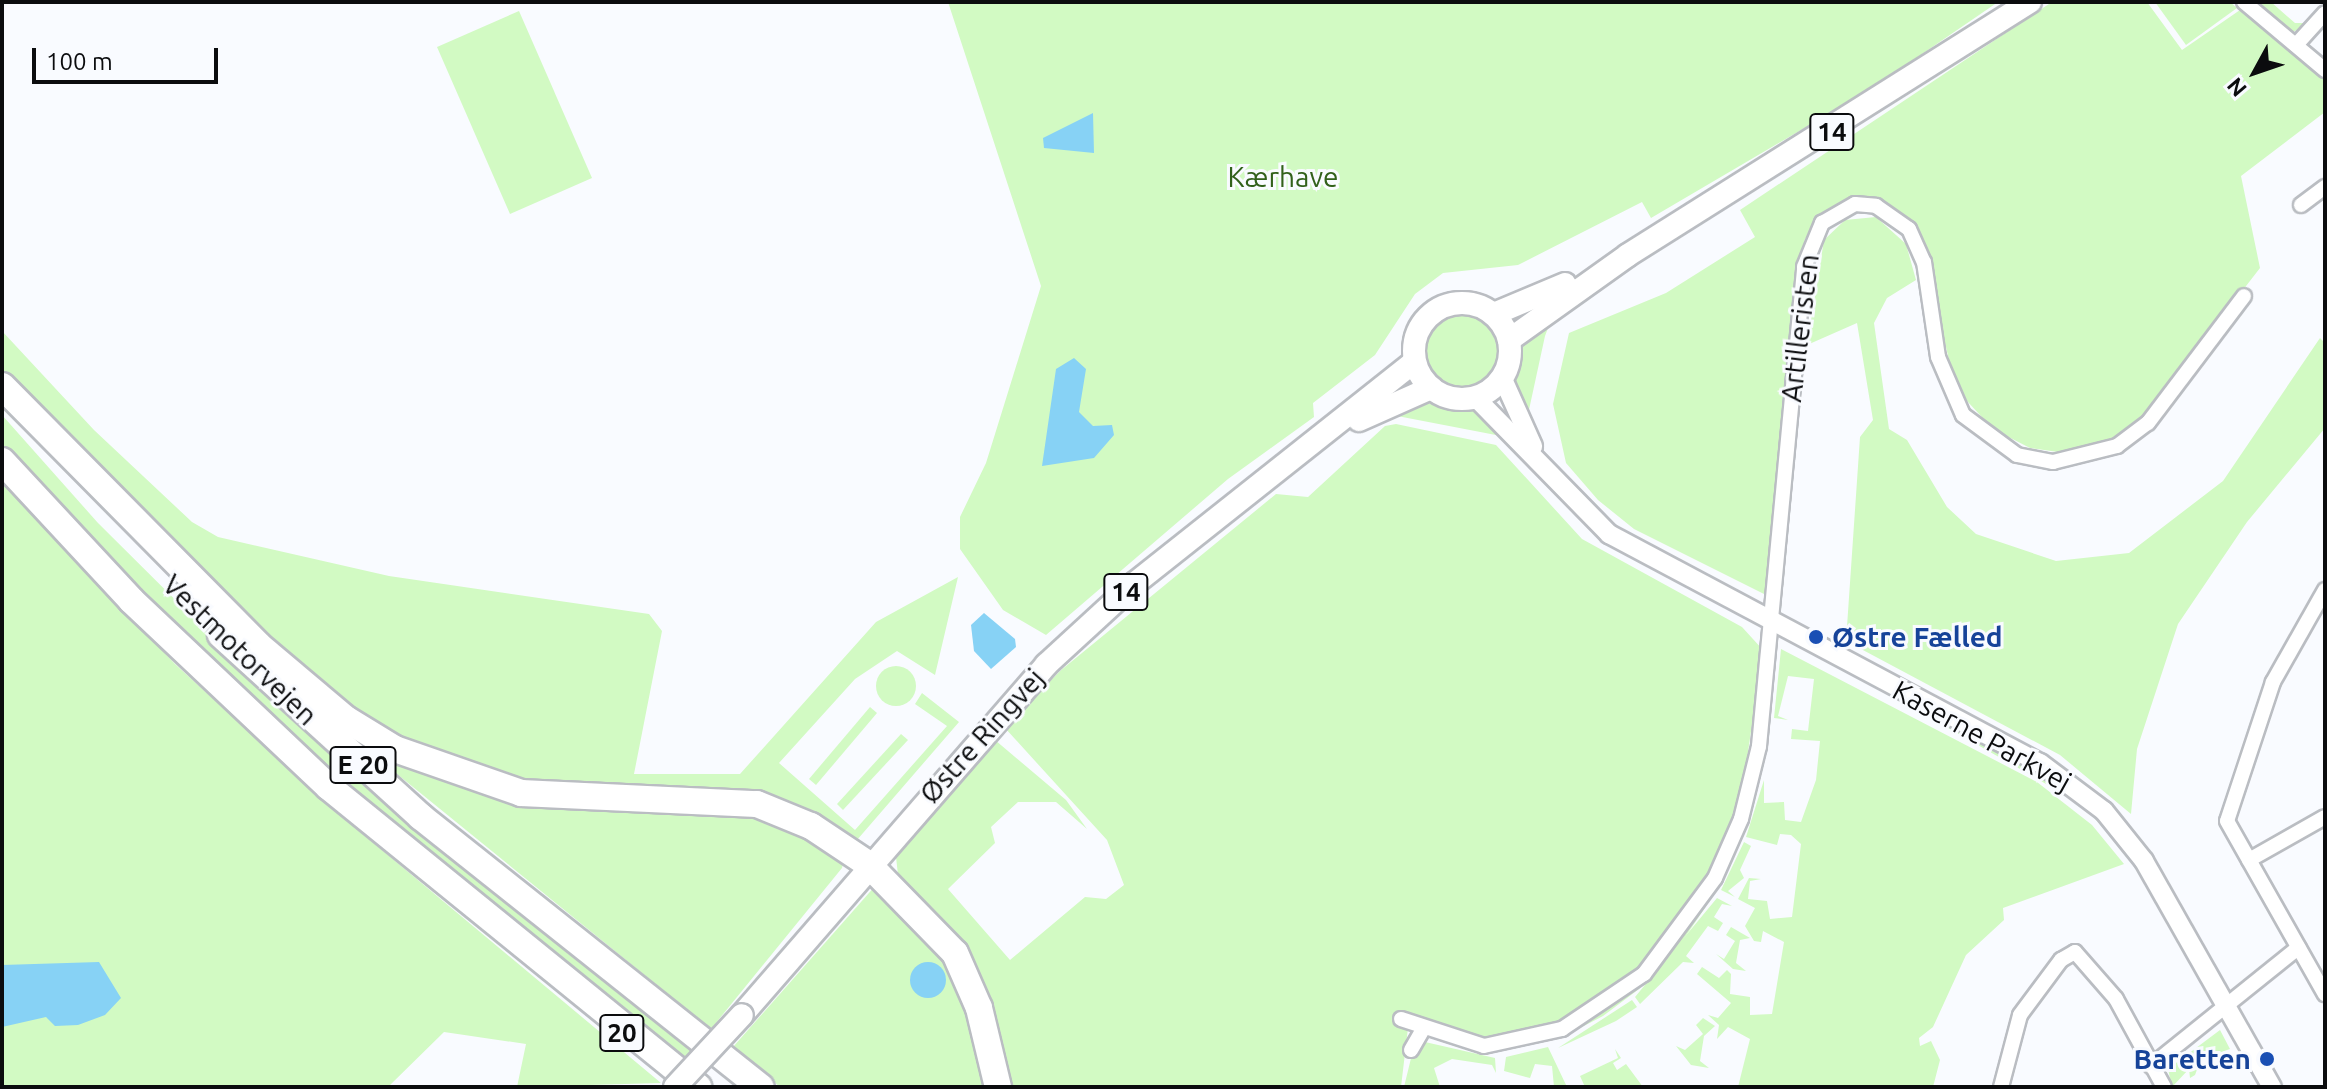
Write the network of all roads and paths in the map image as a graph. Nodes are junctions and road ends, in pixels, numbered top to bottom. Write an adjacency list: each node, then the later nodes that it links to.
1 (2030, 2): 8 (main road, 14)
2 (2244, 2): 4 (street)
3 (2325, 13): 4 (street)
4 (2296, 45): 5 (street)
5 (2325, 70)
6 (2325, 187): 7 (street)
7 (2301, 205)
8 (1628, 255): 10 (main road, 14); 11 (main road, 14)
9 (2244, 296): 22 (street, Artilleristen)
10 (1494, 314): 11 (main road); 12 (main road)
11 (1509, 340): 13 (main road)
12 (1414, 362): 15 (main road); 18 (main road, Østre Ringvej / 14)
13 (1502, 377): 16 (main road); 20 (street, Kaserne Parkvej)
14 (2, 386): 25 (highway, E 20)
15 (1431, 388): 16 (main road); 18 (main road, Østre Ringvej / 14)
16 (1475, 397): 20 (street, Kaserne Parkvej)
17 (2, 402): 37 (highway, Vestmotorvejen / E 20)
18 (1334, 431): 25 (main road, Østre Ringvej / 14)
19 (2, 461): 27 (highway, Vestmotorvejen / E 20)
20 (1545, 470): 22 (street, Kaserne Parkvej)
21 (2325, 590): 24 (street)
22 (1770, 621): 29 (street, Kaserne Parkvej); 31 (street, Artilleristen)
23 (2325, 817): 24 (street)
24 (2249, 860): 26 (street)
25 (868, 864): 34 (main road, Østre Ringvej / 14, bridge); 38 (highway)
26 (2298, 948): 28 (street); 29 (street)
27 (562, 979): 35 (highway, 20); 36 (highway, Vestmotorvejen / E 20)
28 (2325, 994)
29 (2226, 1006): 33 (street); 41 (street, Kaserne Parkvej)
30 (1401, 1019): 31 (street, Artilleristen)
31 (1423, 1029): 32 (street)
32 (1411, 1050)
33 (2151, 1066): 39 (street); 40 (street)
34 (675, 1087)
35 (682, 1087)
36 (698, 1087)
37 (761, 1087)
38 (998, 1087)
39 (2001, 1087)
40 (2164, 1087)
41 (2272, 1087)

